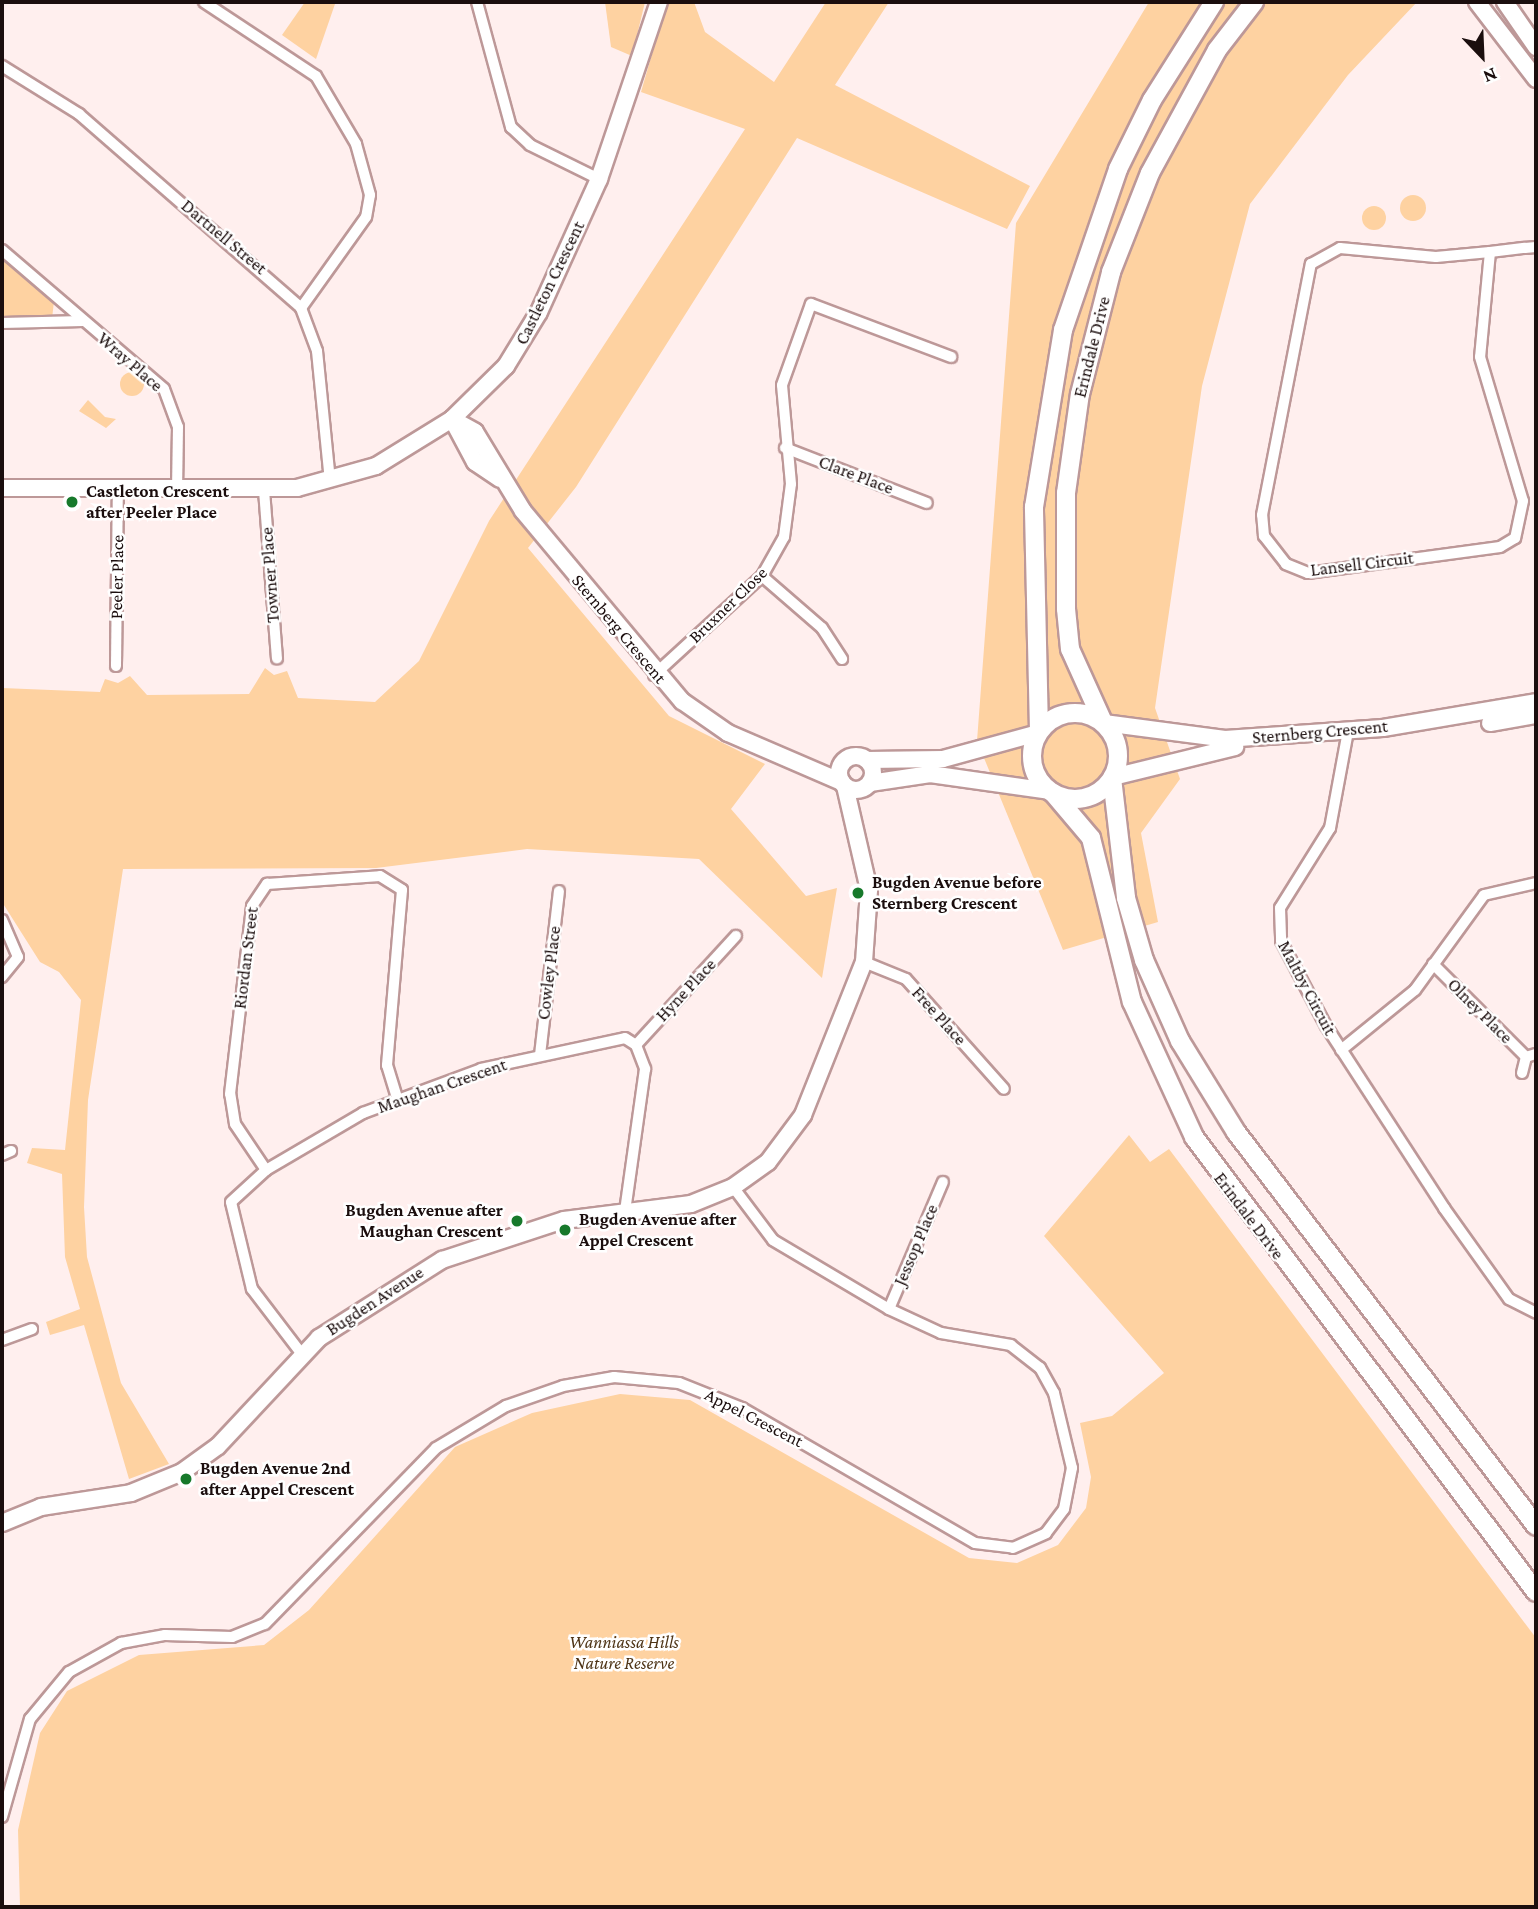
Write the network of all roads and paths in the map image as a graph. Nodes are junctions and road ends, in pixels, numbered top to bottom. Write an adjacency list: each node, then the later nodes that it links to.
1 (204, 2): 16 (street)
2 (477, 2): 12 (street)
3 (1214, 2): 42 (main road, Erindale Drive)
4 (1254, 2): 41 (main road, Erindale Drive)
5 (1478, 2): 11 (street)
6 (1505, 2): 8 (street)
7 (654, 16): 12 (street, Castleton Crescent)
8 (1531, 35): 9 (street)
9 (1536, 47)
10 (2, 66): 16 (street, Dartnell Street)
11 (1536, 79)
12 (598, 179): 20 (street, Castleton Crescent)
13 (1536, 247): 15 (street, Lansell Circuit)
14 (2, 250): 17 (street, Wray Place)
15 (1490, 252): 15 (street, Lansell Circuit)
16 (301, 308): 27 (street, Dartnell Street)
17 (83, 321): 18 (street, Wray Place); 30 (street, Wray Place)
18 (2, 323)
19 (951, 357): 25 (street, Bruxner Close)
20 (478, 398): 21 (street, Castleton Crescent); 22 (street)
21 (452, 419): 22 (street, Sternberg Crescent); 23 (street, Castleton Crescent); 24 (street, Sternberg Crescent)
22 (475, 432): 26 (street, Sternberg Crescent)
23 (422, 441): 24 (street); 27 (street, Castleton Crescent)
24 (460, 443): 26 (street, Sternberg Crescent)
25 (785, 448): 32 (street, Clare Place); 33 (street, Bruxner Close)
26 (500, 479): 37 (street, Sternberg Crescent)
27 (330, 481): 31 (street, Castleton Crescent)
28 (2, 488): 29 (street, Castleton Crescent)
29 (118, 489): 30 (street, Castleton Crescent); 36 (street, Peeler Place)
30 (177, 489): 31 (street, Castleton Crescent)
31 (264, 490): 34 (street, Towner Place)
32 (927, 503)
33 (762, 576): 35 (street); 37 (street, Bruxner Close)
34 (276, 659)
35 (842, 659)
36 (116, 666)
37 (654, 675): 46 (street, Sternberg Crescent)
38 (1536, 702): 40 (street, Sternberg Crescent)
39 (1536, 715): 40 (street, Sternberg Crescent)
40 (1456, 722): 43 (street, Sternberg Crescent)
41 (1103, 723): 42 (main road); 43 (street, Sternberg Crescent); 47 (main road)
42 (1039, 732): 44 (street); 50 (main road)
43 (1348, 736): 47 (street, Sternberg Crescent); 60 (street, Maltby Circuit)
44 (867, 760): 45 (street); 49 (street, Bugden Avenue)
45 (843, 761): 46 (street); 48 (street)
46 (804, 766): 48 (street, Sternberg Crescent)
47 (1113, 777): 50 (main road); 76 (main road)
48 (843, 784): 49 (street); 51 (street, Bugden Avenue)
49 (869, 784): 50 (street); 51 (street, Bugden Avenue)
50 (1051, 792): 77 (main road, Erindale Drive)
51 (859, 826): 56 (street, Bugden Avenue)
52 (1536, 883): 57 (street, Maltby Circuit)
53 (559, 891): 61 (street, Cowley Place)
54 (2, 920): 58 (street)
55 (736, 936): 59 (street, Hyne Place)
56 (864, 962): 64 (street, Free Place); 68 (street, Bugden Avenue)
57 (1433, 964): 60 (street, Maltby Circuit); 62 (street, Olney Place)
58 (2, 977)
59 (636, 1045): 61 (street, Maughan Crescent); 69 (street)
60 (1341, 1050): 71 (street, Maltby Circuit)
61 (540, 1055): 65 (street, Maughan Crescent)
62 (1531, 1056): 63 (street, Olney Place)
63 (1522, 1073)
64 (1004, 1089)
65 (397, 1098): 66 (street, Maughan Crescent); 66 (street, Riordan Street)
66 (266, 1170): 74 (street, Maughan Crescent)
67 (943, 1182): 70 (street, Jessop Place)
68 (733, 1187): 69 (street, Bugden Avenue); 70 (street, Appel Crescent)
69 (625, 1212): 74 (street, Bugden Avenue)
70 (889, 1309): 78 (street, Appel Crescent)
71 (1536, 1313)
72 (32, 1328): 73 (street)
73 (2, 1340)
74 (301, 1353): 75 (street, Bugden Avenue)
75 (2, 1523)
76 (1536, 1526)
77 (1536, 1592)
78 (2, 1817)

